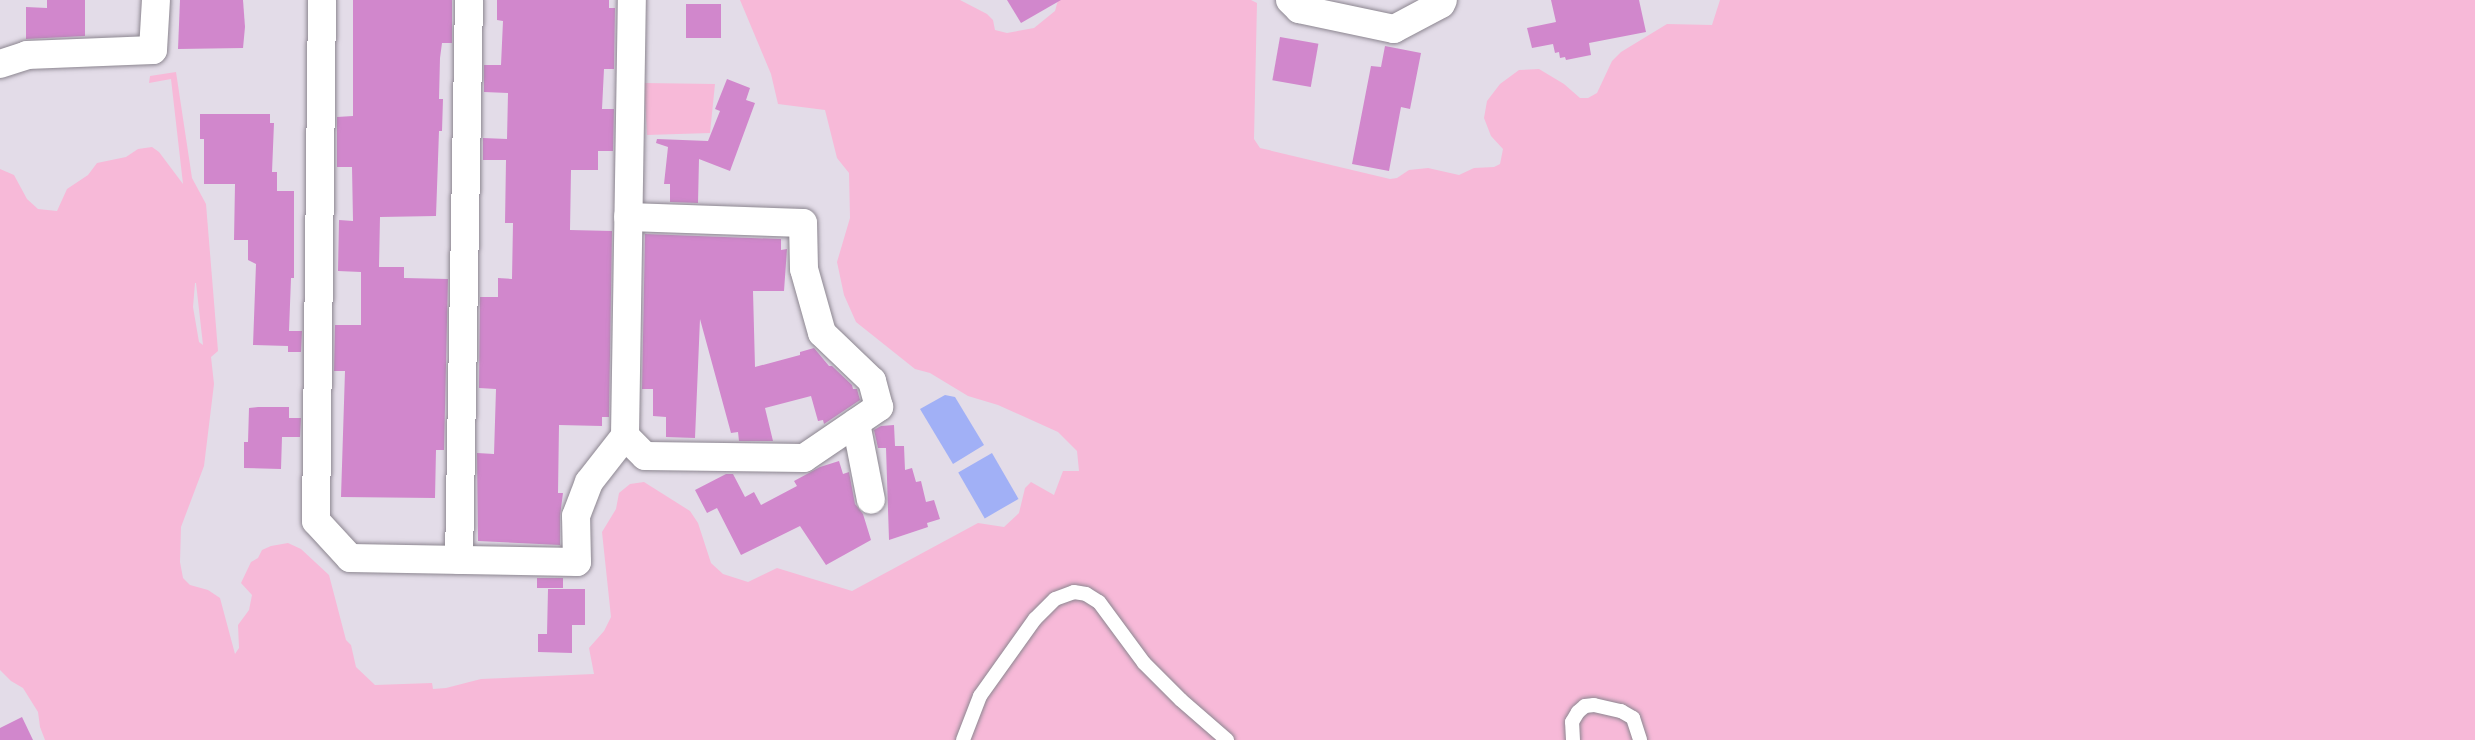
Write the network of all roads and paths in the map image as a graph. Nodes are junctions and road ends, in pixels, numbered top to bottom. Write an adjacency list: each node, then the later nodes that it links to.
1 (156, 0): 7 (street)
2 (322, 0): 12 (street)
3 (469, 0): 12 (street)
4 (632, 0): 8 (street)
5 (1290, 0): 6 (street)
6 (1443, 0)
7 (0, 64)
8 (628, 217): 9 (street); 10 (street)
9 (856, 423): 10 (street); 11 (street)
10 (625, 436): 12 (street)
11 (871, 500)
12 (459, 560)
13 (963, 740): 14 (lane)
14 (1227, 740)
15 (1573, 740): 16 (lane)
16 (1640, 740)

